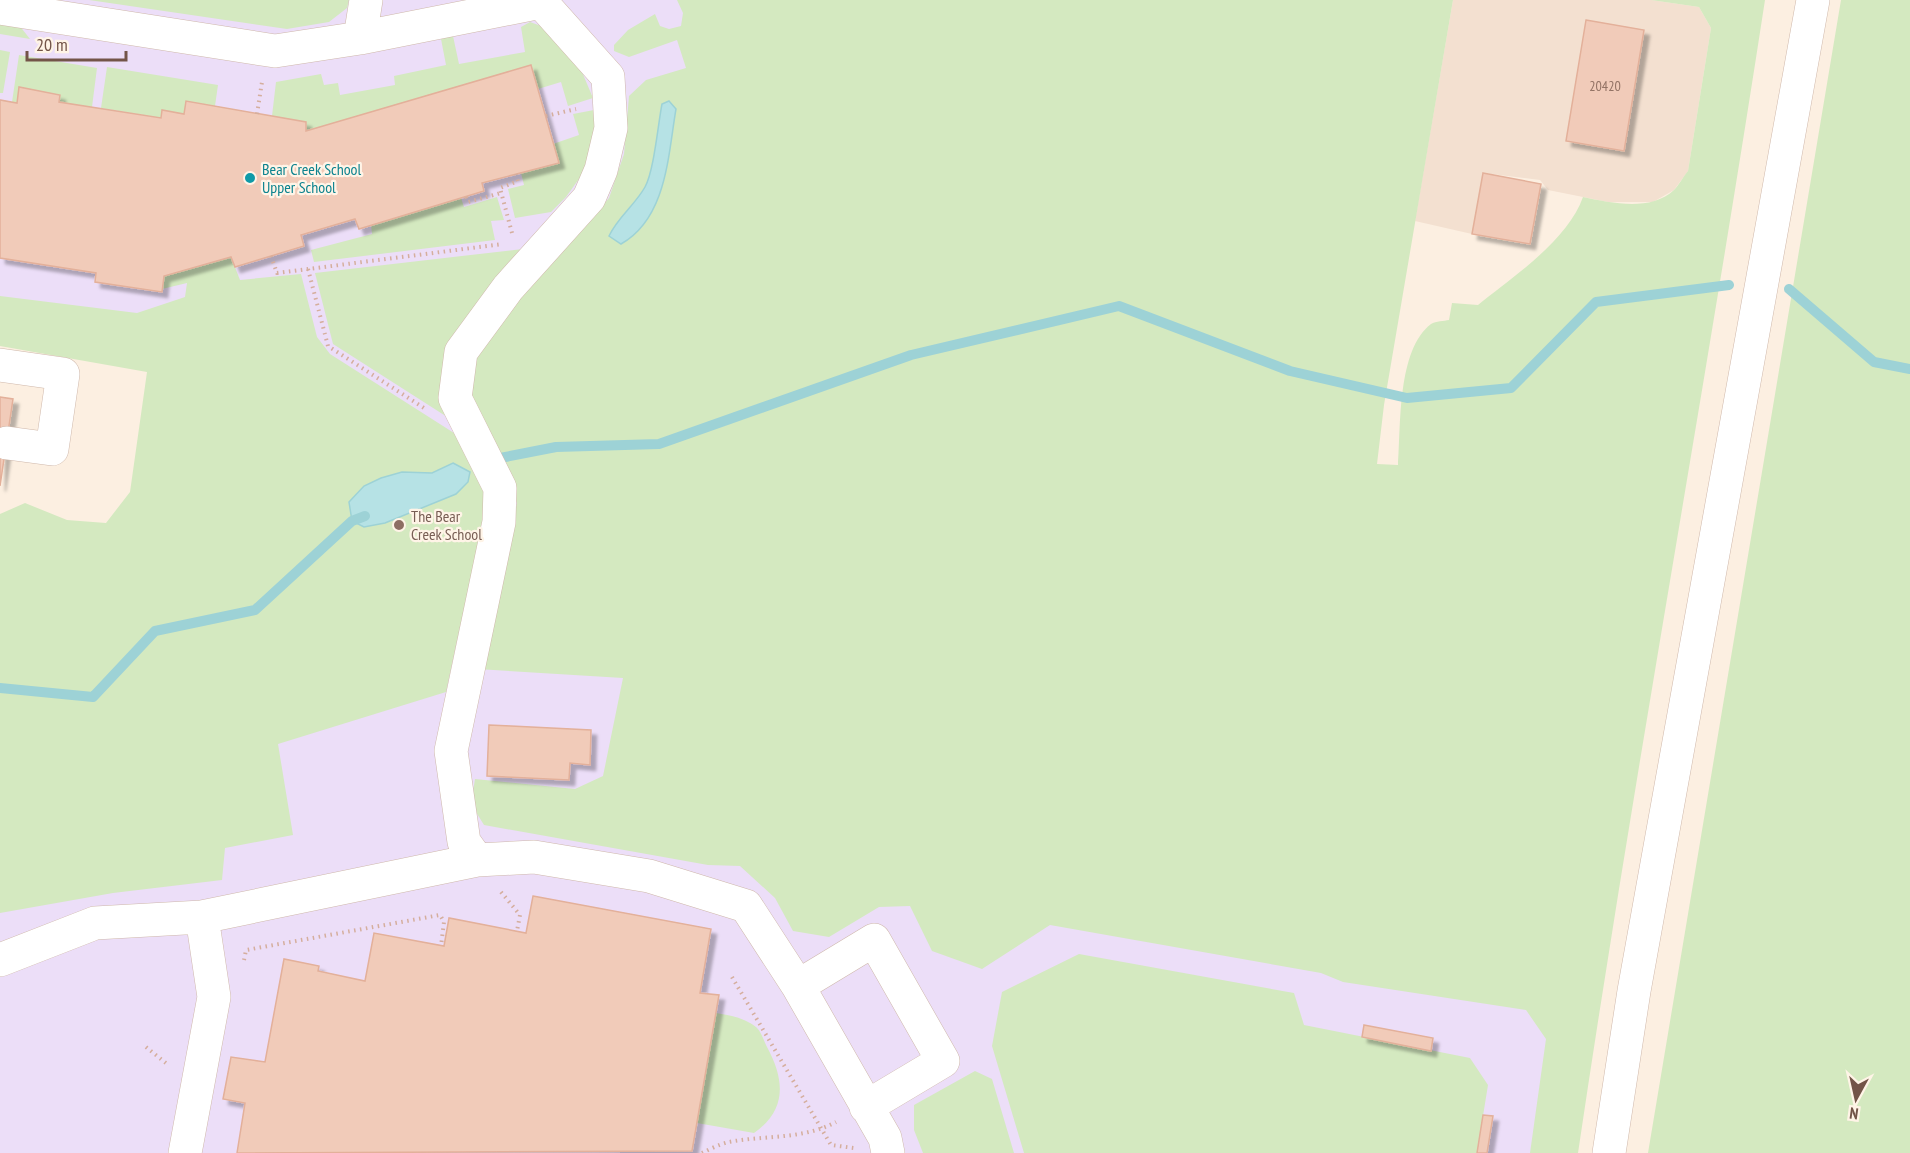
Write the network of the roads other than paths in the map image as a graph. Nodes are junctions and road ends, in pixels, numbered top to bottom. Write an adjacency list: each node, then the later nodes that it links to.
1 (366, 0): 5 (street)
2 (1813, 0): 15 (street)
3 (541, 1): 5 (street); 8 (street)
4 (0, 8): 5 (street)
5 (360, 38)
6 (0, 364): 7 (street)
7 (7, 443)
8 (477, 860): 9 (street); 11 (street)
9 (202, 917): 10 (street); 14 (street)
10 (0, 960)
11 (798, 986): 12 (street); 12 (street)
12 (866, 1107): 13 (street)
13 (875, 1151)
14 (185, 1153)
15 (1609, 1153)

